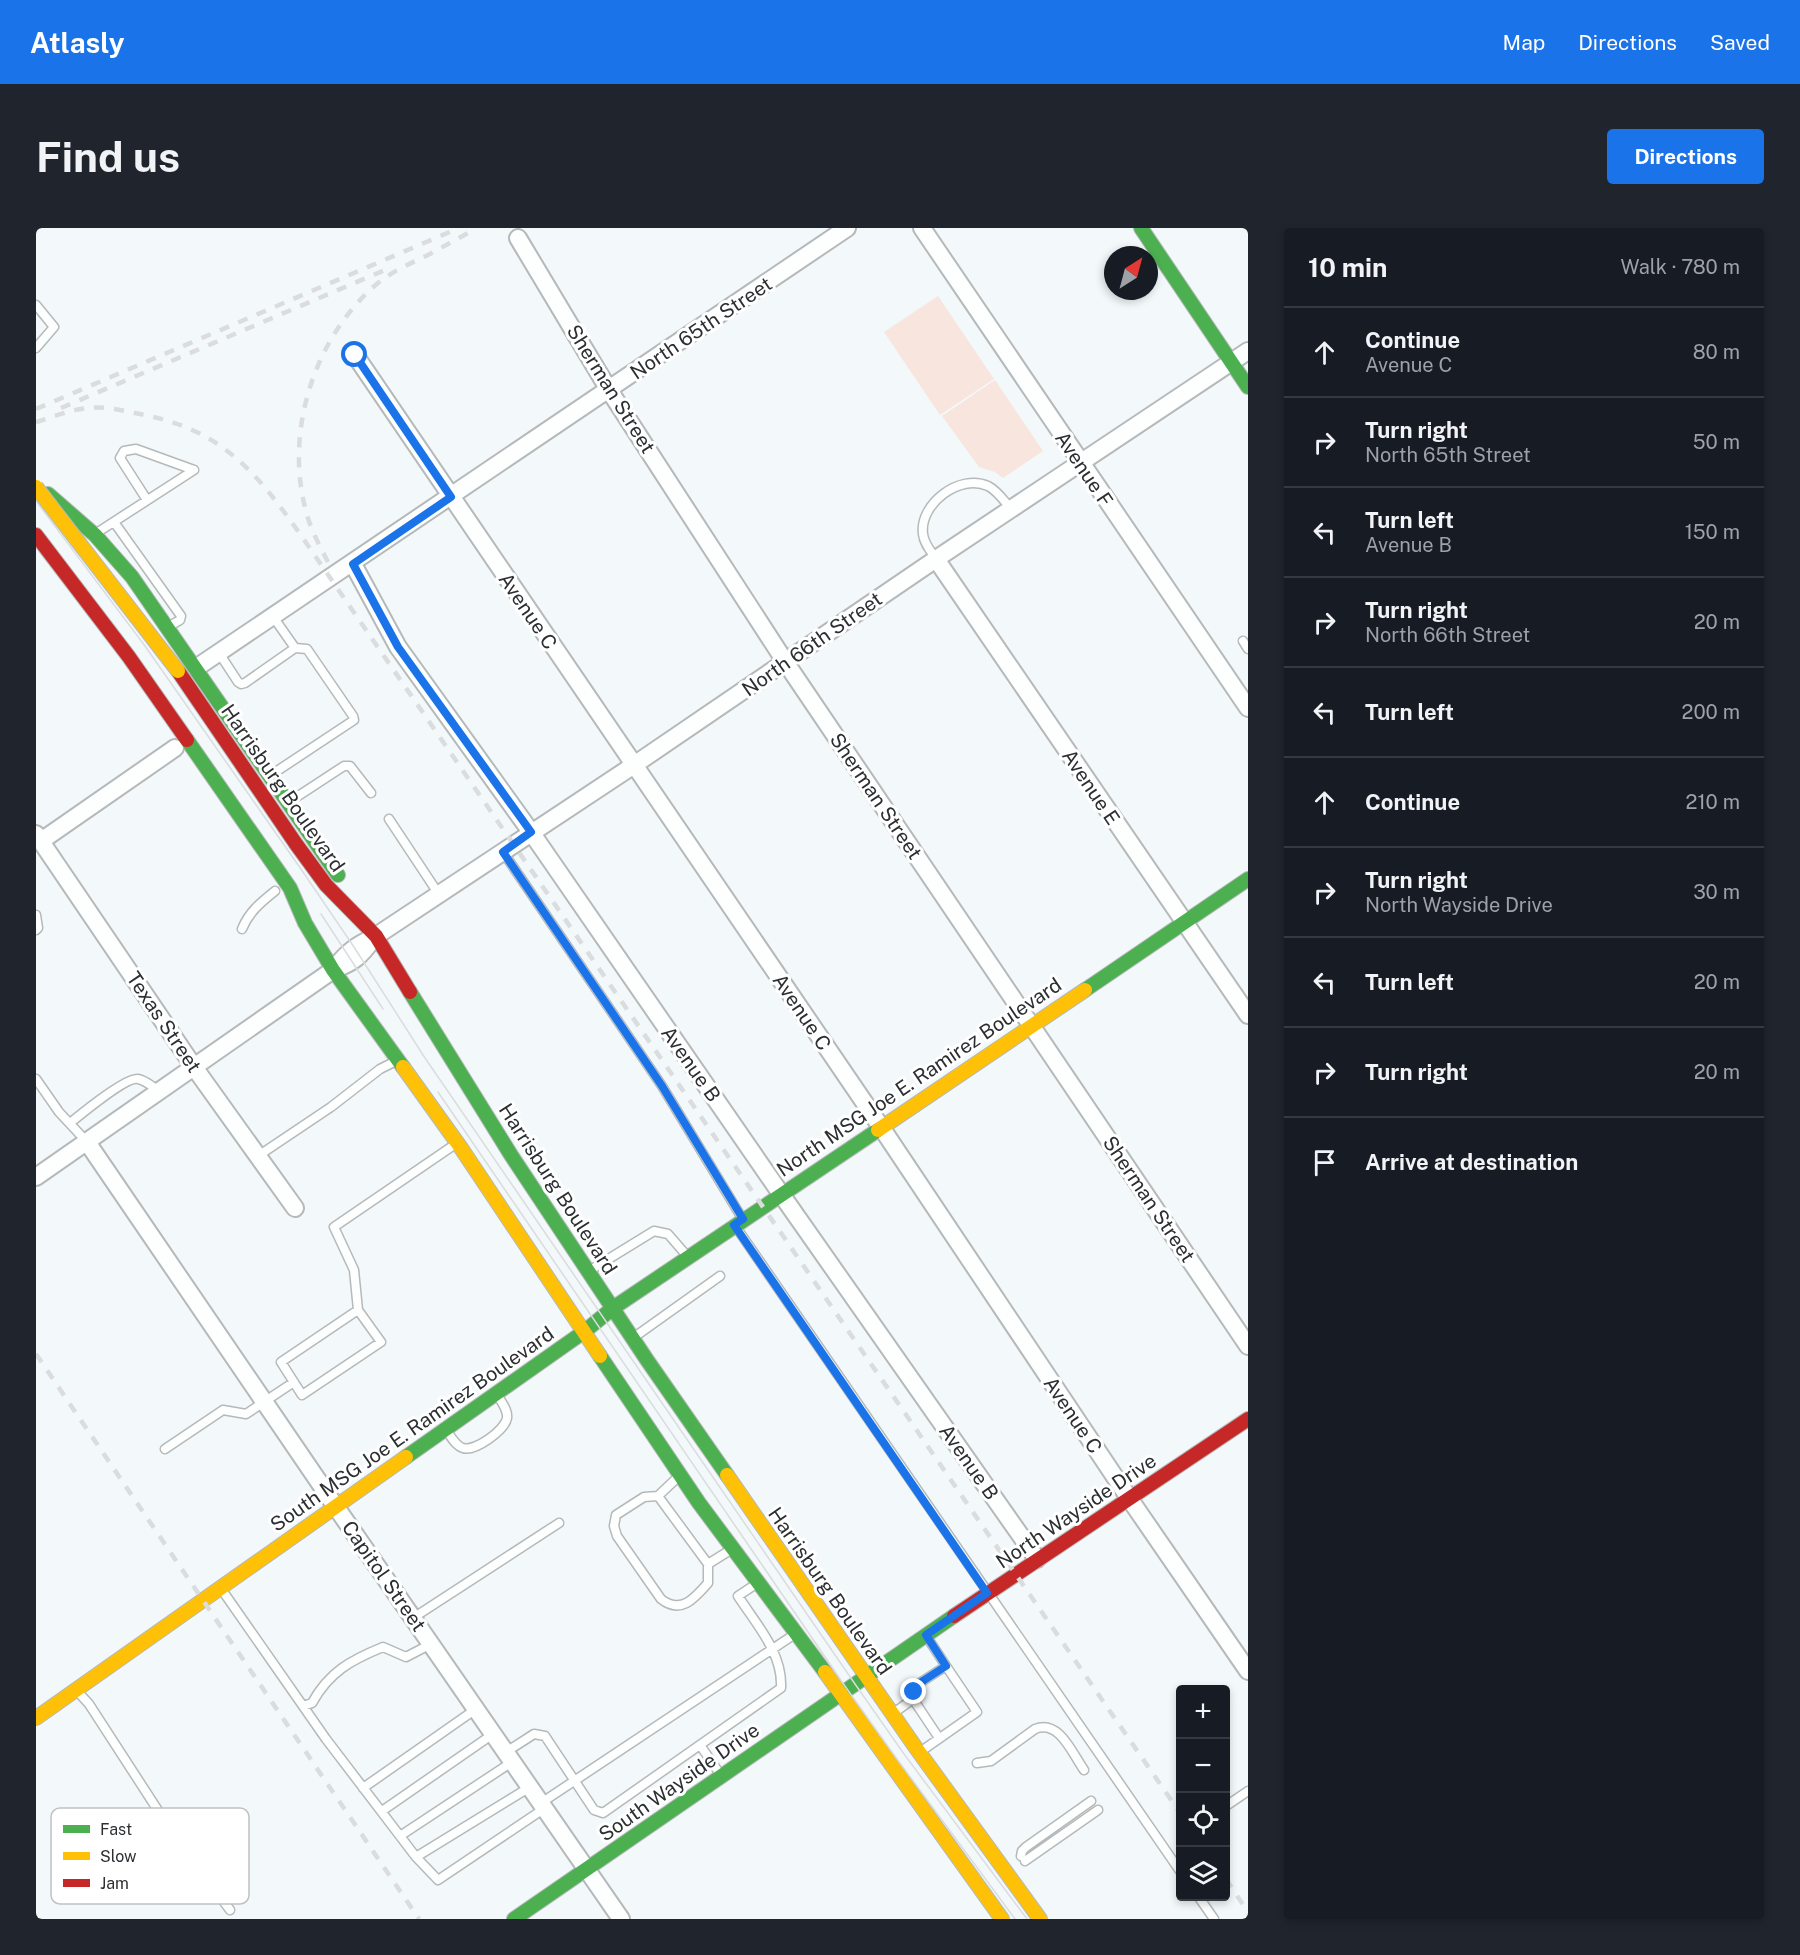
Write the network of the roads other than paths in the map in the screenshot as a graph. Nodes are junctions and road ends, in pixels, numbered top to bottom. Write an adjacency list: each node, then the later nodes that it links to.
1 (922, 228): 12 (street, Avenue F)
2 (1141, 228): 9 (main road)
3 (843, 229): 11 (street, North 65th Street)
4 (518, 238): 11 (street, Sherman Street)
5 (36, 304): 6 (lane)
6 (36, 348)
7 (1248, 351): 9 (street, North 66th Street)
8 (355, 355): 14 (street, Avenue C)
9 (1232, 362): 10 (main road); 12 (street, North 66th Street)
10 (1248, 387)
11 (609, 390): 14 (street, North 65th Street); 28 (street, Sherman Street)
12 (1081, 464): 16 (street, North 66th Street); 30 (street, Avenue F)
13 (38, 490): 19 (main road); 49 (main road, Harrisburg Boulevard, bridge)
14 (451, 497): 22 (street, North 65th Street); 32 (street, Avenue C)
15 (147, 500): 15 (lane); 17 (lane)
16 (1011, 509): 21 (street, North 66th Street); 21 (lane)
17 (114, 522): 19 (lane); 24 (lane)
18 (36, 535): 46 (main road)
19 (95, 535): 24 (main road)
20 (36, 543): 27 (main road)
21 (936, 559): 28 (street, North 66th Street); 45 (street, Avenue E)
22 (353, 564): 23 (street, North 65th Street); 37 (street, Avenue B)
23 (274, 618): 25 (lane); 26 (street, North 65th Street)
24 (168, 627): 29 (main road)
25 (295, 648): 26 (lane); 33 (lane)
26 (219, 653): 29 (street, North 65th Street)
27 (114, 660)
28 (786, 663): 32 (street, North 66th Street); 52 (street, Sherman Street)
29 (196, 669): 33 (main road)
30 (1248, 708)
31 (175, 748): 38 (street)
32 (634, 765): 37 (street, North 66th Street); 58 (street, Avenue C)
33 (270, 775): 35 (main road)
34 (371, 793): 35 (lane)
35 (289, 802): 49 (main road)
36 (388, 819): 43 (lane)
37 (531, 832): 39 (street, North 66th Street); 63 (street, Avenue B)
38 (38, 838): 54 (street, Texas Street)
39 (503, 852): 43 (street, North 66th Street); 65 (lane)
40 (263, 876): 42 (main road)
41 (1248, 879): 45 (main road, North MSG Joe E. Ramirez Boulevard)
42 (274, 891): 46 (main road); 47 (lane)
43 (438, 893): 49 (street, North 66th Street)
44 (36, 915): 48 (lane)
45 (1184, 921): 51 (street, Avenue E); 52 (main road, North MSG Joe E. Ramirez Boulevard)
46 (305, 923): 50 (main road)
47 (242, 929)
48 (36, 930)
49 (376, 936): 50 (street, North 66th Street); 67 (main road, Harrisburg Boulevard)
50 (333, 970): 53 (main road); 54 (street, North 66th Street)
51 (1248, 1016)
52 (1033, 1026): 58 (main road, North MSG Joe E. Ramirez Boulevard); 73 (street, Sherman Street)
53 (397, 1060): 60 (main road); 61 (lane)
54 (194, 1067): 56 (street, North 66th Street); 61 (street, Texas Street)
55 (36, 1079): 57 (lane)
56 (160, 1091): 57 (lane); 59 (street, North 66th Street)
57 (70, 1123): 59 (lane)
58 (881, 1127): 63 (main road, North MSG Joe E. Ramirez Boulevard); 82 (street, Avenue C)
59 (87, 1142): 62 (street, North 66th Street); 76 (street, Capitol Street)
60 (457, 1143): 70 (lane); 71 (main road)
61 (258, 1156): 64 (street, Texas Street)
62 (36, 1177)
63 (781, 1194): 65 (main road, North MSG Joe E. Ramirez Boulevard); 86 (street, Avenue B)
64 (295, 1208)
65 (739, 1222): 66 (main road, North MSG Joe E. Ramirez Boulevard); 90 (lane)
66 (688, 1257): 67 (lane); 69 (main road, North MSG Joe E. Ramirez Boulevard)
67 (588, 1272): 69 (main road, Harrisburg Boulevard)
68 (720, 1276): 72 (lane)
69 (613, 1308): 71 (main road, South MSG Joe E. Ramirez Boulevard); 72 (main road, Harrisburg Boulevard)
70 (358, 1310): 74 (lane); 74 (lane)
71 (585, 1331): 75 (main road, South MSG Joe E. Ramirez Boulevard); 80 (main road)
72 (633, 1338): 98 (main road, Harrisburg Boulevard)
73 (1248, 1346)
74 (294, 1382): 76 (lane)
75 (496, 1394): 78 (main road, South MSG Joe E. Ramirez Boulevard); 78 (lane)
76 (264, 1402): 79 (lane); 83 (street, Capitol Street)
77 (1248, 1419): 82 (main road, North Wayside Drive)
78 (446, 1430): 83 (main road, South MSG Joe E. Ramirez Boulevard)
79 (165, 1449)
80 (681, 1475): 81 (lane); 85 (main road)
81 (658, 1496): 87 (lane); 87 (lane)
82 (1129, 1498): 86 (main road, North Wayside Drive); 97 (street, Avenue C)
83 (336, 1507): 89 (main road, South MSG Joe E. Ramirez Boulevard); 91 (street, Capitol Street)
84 (559, 1523): 91 (lane)
85 (733, 1548): 87 (lane); 88 (main road)
86 (1037, 1559): 90 (main road, North Wayside Drive)
87 (708, 1564)
88 (759, 1582): 92 (main road); 95 (lane)
89 (226, 1583): 99 (main road, South MSG Joe E. Ramirez Boulevard); 102 (lane)
90 (987, 1593): 93 (main road, North Wayside Drive); 126 (lane)
91 (413, 1618): 94 (street, Capitol Street)
92 (796, 1633): 95 (lane); 100 (main road)
93 (926, 1635): 96 (lane); 98 (main road, North Wayside Drive)
94 (431, 1644): 102 (lane); 103 (street, Capitol Street)
95 (773, 1649): 108 (lane); 114 (lane)
96 (946, 1666): 101 (lane); 107 (lane)
97 (1248, 1671)
98 (866, 1676): 100 (main road, South Wayside Drive); 104 (main road, Harrisburg Boulevard)
99 (75, 1690): 105 (main road, South MSG Joe E. Ramirez Boulevard); 120 (lane)
100 (840, 1694): 113 (main road, South Wayside Drive); 133 (main road)
101 (913, 1699): 104 (lane); 107 (lane)
102 (303, 1706): 116 (lane)
103 (476, 1709): 106 (street, Capitol Street); 116 (lane)
104 (892, 1714): 109 (main road, Harrisburg Boulevard)
105 (36, 1718)
106 (493, 1734): 110 (street, Capitol Street); 122 (lane)
107 (939, 1738): 109 (lane)
108 (700, 1744): 113 (lane); 114 (lane)
109 (919, 1753): 134 (main road, Harrisburg Boulevard)
110 (509, 1757): 114 (lane); 115 (street, Capitol Street); 123 (lane)
111 (977, 1763): 112 (lane)
112 (1084, 1770)
113 (722, 1776): 127 (main road, South Wayside Drive)
114 (574, 1781): 119 (lane)
115 (530, 1787): 119 (street, Capitol Street); 124 (lane)
116 (363, 1788): 122 (lane)
117 (1248, 1791): 118 (lane)
118 (1230, 1803)
119 (543, 1806): 124 (lane); 127 (street, Capitol Street)
120 (156, 1808)
121 (1096, 1808): 125 (lane)
122 (381, 1811): 123 (lane)
123 (400, 1836): 124 (lane)
124 (416, 1857)
125 (1025, 1861)
126 (1176, 1865)
127 (587, 1869): 131 (main road, South Wayside Drive); 132 (street, Capitol Street)
128 (1201, 1901): 135 (lane)
129 (226, 1904): 130 (lane)
130 (230, 1910)
131 (514, 1919)
132 (621, 1919)
133 (1002, 1919)
134 (1040, 1919)
135 (1214, 1919)

